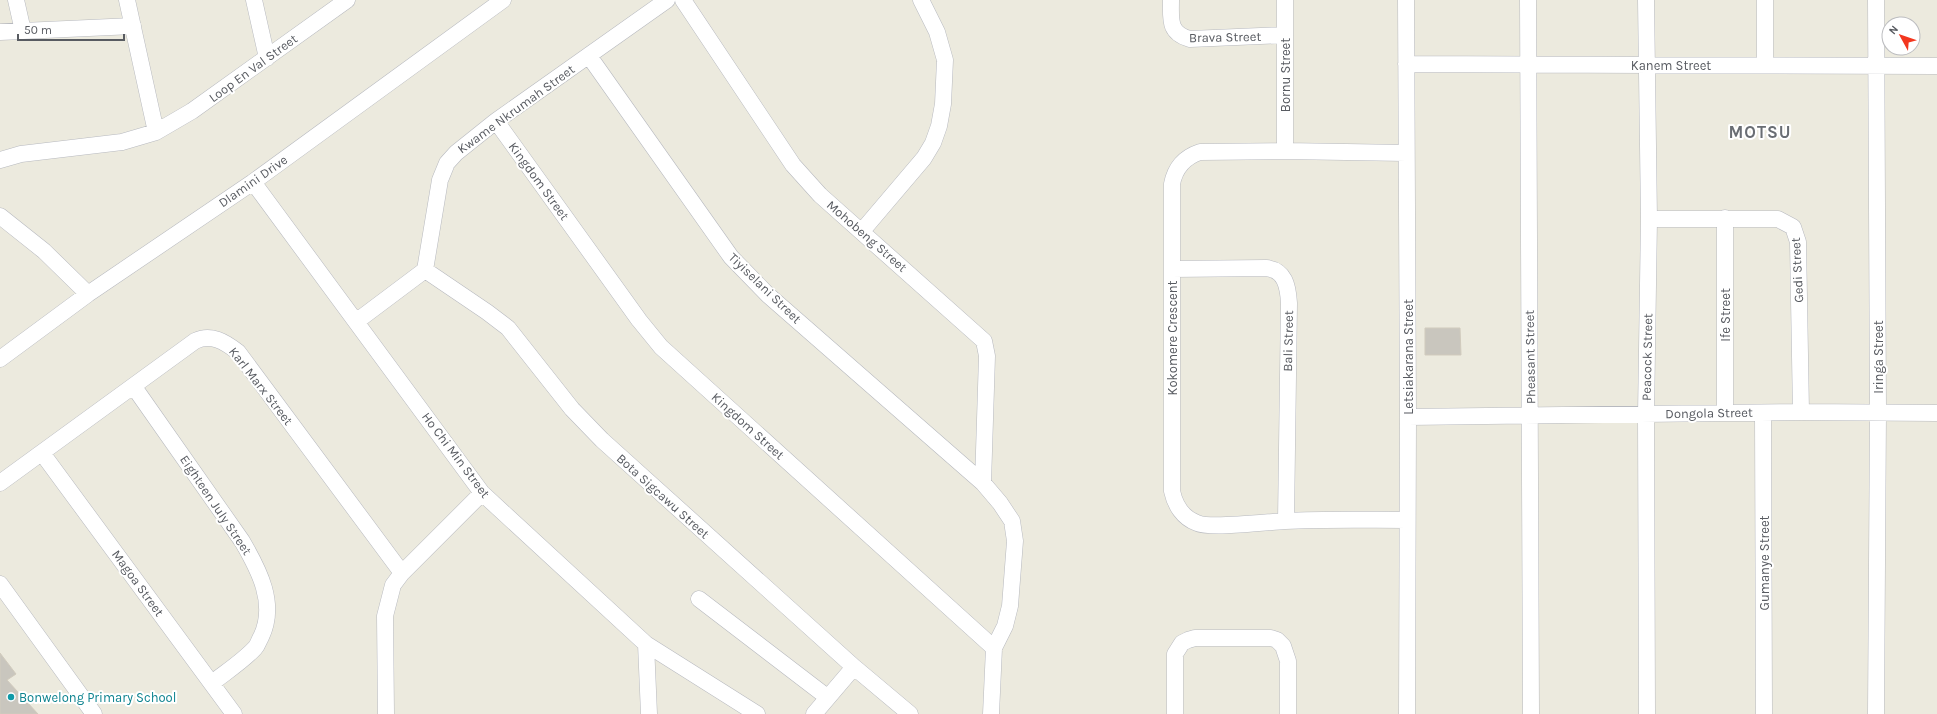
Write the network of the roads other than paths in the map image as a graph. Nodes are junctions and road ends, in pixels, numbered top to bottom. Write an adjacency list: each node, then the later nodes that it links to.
1 (16, 0): 17 (street)
2 (127, 0): 16 (street)
3 (254, 0): 21 (street)
4 (347, 0): 21 (street, Loop En Val Street)
5 (503, 0): 33 (street, Dlamini Drive)
6 (667, 0): 20 (street, Kwame Nkrumah Street)
7 (683, 0): 37 (street, Mohobeng Street)
8 (921, 0): 37 (street)
9 (1171, 0): 19 (street, Brava Street)
10 (1285, 0): 19 (street, Bornu Street)
11 (1406, 0): 23 (street, Letsiakarana Street)
12 (1528, 0): 22 (street, Pheasant Street)
13 (1646, 0): 26 (street, Peacock Street)
14 (1765, 0): 24 (street)
15 (1876, 0): 25 (street, Iringa Street)
16 (132, 26): 17 (street); 29 (street)
17 (23, 31): 18 (street)
18 (0, 32)
19 (1285, 36): 30 (street, Bornu Street)
20 (589, 56): 28 (street, Kwame Nkrumah Street); 54 (street, Tiyiselani Street)
21 (267, 58): 29 (street, Loop En Val Street)
22 (1528, 63): 23 (street, Kanem Street); 26 (street, Kanem Street); 49 (street, Pheasant Street)
23 (1406, 64): 31 (street, Letsiakarana Street)
24 (1765, 65): 25 (street, Kanem Street); 26 (street, Kanem Street)
25 (1877, 65): 27 (street, Kanem Street); 45 (street, Iringa Street)
26 (1647, 66): 36 (street, Peacock Street)
27 (1937, 66)
28 (496, 121): 39 (street, Kwame Nkrumah Street); 62 (street, Kingdom Street)
29 (156, 132): 32 (street, Loop En Val Street)
30 (1285, 151): 31 (street, Kokomere Crescent); 38 (street, Kokomere Crescent)
31 (1406, 153): 51 (street, Letsiakarana Street)
32 (0, 160)
33 (253, 182): 40 (street, Dlamini Drive); 41 (street, Ho Chi Min Street)
34 (0, 216): 40 (street)
35 (1725, 218): 36 (street, Gedi Street); 44 (street, Gedi Street); 47 (street, Ife Street)
36 (1649, 219): 50 (street, Peacock Street)
37 (862, 231): 54 (street, Mohobeng Street)
38 (1172, 268): 57 (street, Kokomere Crescent); 57 (street, Bali Street)
39 (425, 270): 41 (street); 63 (street, Bota Sigcawu Street)
40 (88, 294): 42 (street, Dlamini Drive)
41 (357, 321): 55 (street, Ho Chi Min Street)
42 (0, 359)
43 (134, 388): 52 (street, Karl Marx Street); 58 (street, Karl Marx Street); 64 (street, Eighteen July Street)
44 (1801, 412): 45 (street, Dongola Street); 48 (street, Dongola Street)
45 (1878, 412): 46 (street, Dongola Street); 80 (street, Iringa Street)
46 (1937, 412)
47 (1725, 413): 48 (street, Dongola Street); 50 (street, Dongola Street)
48 (1763, 413): 79 (street, Gumanye Street)
49 (1531, 415): 50 (street, Dongola Street); 51 (street, Dongola Street); 77 (street, Pheasant Street)
50 (1646, 415): 78 (street, Peacock Street)
51 (1408, 417): 56 (street, Letsiakarana Street)
52 (42, 452): 53 (street, Karl Marx Street); 64 (street, Magoa Street)
53 (0, 483)
54 (983, 483): 62 (street, Tiyiselani Street)
55 (482, 493): 58 (street); 61 (street, Ho Chi Min Street)
56 (1407, 520): 57 (street, Kokomere Crescent); 76 (street, Letsiakarana Street)
57 (1286, 521)
58 (402, 573): 68 (street)
59 (0, 584): 66 (street)
60 (699, 599): 65 (street)
61 (646, 644): 69 (street); 70 (street, Ho Chi Min Street)
62 (994, 648): 73 (street)
63 (854, 667): 65 (street); 72 (street, Bota Sigcawu Street)
64 (212, 683): 67 (street, Magoa Street)
65 (827, 698): 71 (street)
66 (94, 714)
67 (234, 714)
68 (386, 714)
69 (649, 714)
70 (757, 714)
71 (814, 714)
72 (910, 714)
73 (991, 714)
74 (1174, 714): 75 (street)
75 (1288, 714)
76 (1407, 714)
77 (1531, 714)
78 (1647, 714)
79 (1764, 714)
80 (1876, 714)

